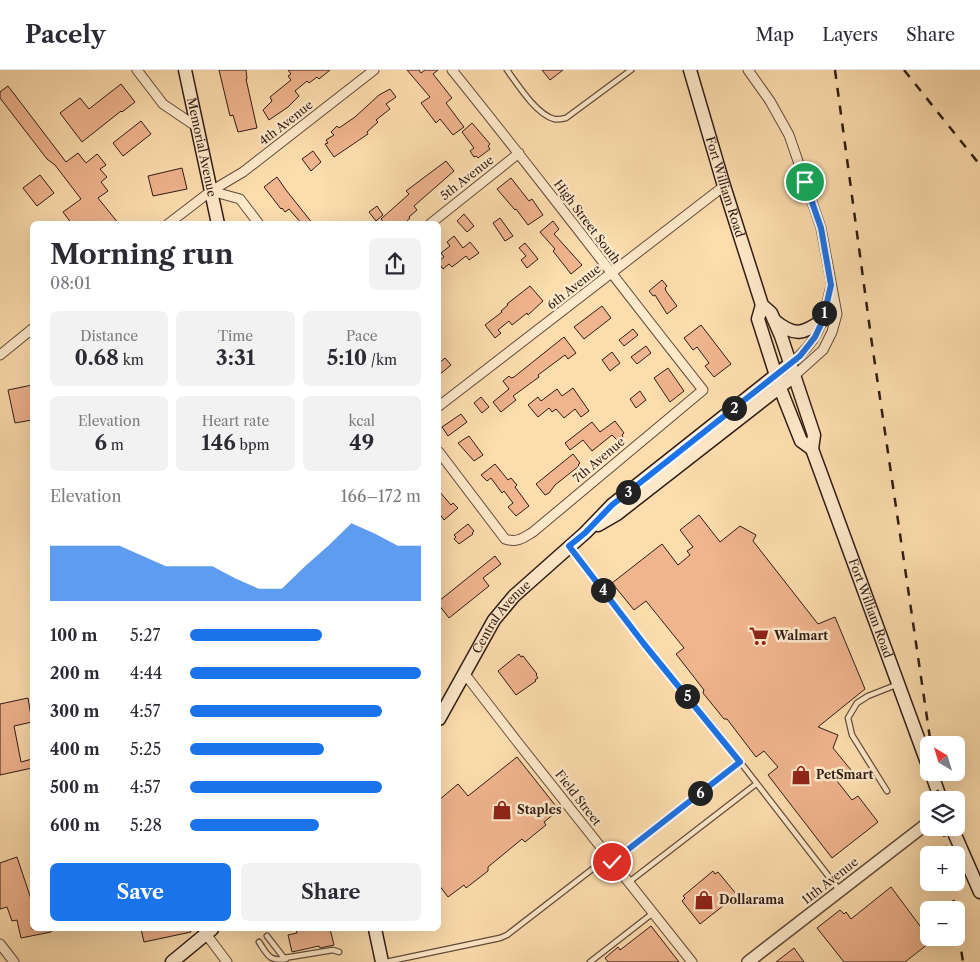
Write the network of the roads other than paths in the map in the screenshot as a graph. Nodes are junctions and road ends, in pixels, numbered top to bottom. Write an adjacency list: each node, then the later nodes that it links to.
1 (137, 70): 9 (street)
2 (185, 70): 9 (main road, Memorial Avenue)
3 (374, 70): 12 (street, 4th Avenue)
4 (452, 70): 10 (street, High Street South)
5 (507, 70): 6 (lane)
6 (631, 70)
7 (690, 70): 11 (main road, Fort William Road)
8 (748, 70): 18 (street, Central Avenue)
9 (197, 127): 12 (main road, Memorial Avenue)
10 (519, 153): 16 (street, 5th Avenue); 17 (street, High Street South)
11 (724, 186): 17 (street, 6th Avenue); 19 (main road, Fort William Road)
12 (211, 191): 13 (street, 4th Avenue); 14 (main road, Memorial Avenue); 15 (street)
13 (172, 221)
14 (217, 221)
15 (257, 221)
16 (434, 221)
17 (611, 274): 27 (street, High Street South); 28 (street, 6th Avenue)
18 (831, 285): 20 (street, Central Avenue); 24 (street, Central Avenue)
19 (762, 305): 21 (main road, Fort William Road); 25 (main road, Fort William Road)
20 (823, 320): 21 (main road); 24 (street, Central Avenue)
21 (774, 321): 24 (main road, Fort William Road)
22 (30, 331): 23 (street)
23 (0, 355)
24 (792, 370): 25 (main road, Central Avenue); 26 (main road, Central Avenue); 29 (main road, Fort William Road)
25 (777, 374): 26 (main road, Fort William Road); 31 (main road, Central Avenue)
26 (780, 388): 29 (main road, Fort William Road); 31 (main road, Central Avenue)
27 (703, 390): 30 (street, 7th Avenue)
28 (441, 404)
29 (812, 449): 34 (main road, Fort William Road)
30 (441, 455)
31 (585, 533): 32 (main road, Central Avenue)
32 (569, 546): 33 (main road, Central Avenue); 37 (lane)
33 (464, 673): 35 (main road, Central Avenue); 42 (street, Field Street)
34 (898, 685): 36 (main road, Fort William Road); 39 (lane)
35 (441, 715)
36 (920, 744)
37 (740, 762): 38 (lane); 42 (lane)
38 (756, 784): 43 (lane); 44 (lane)
39 (887, 790)
40 (920, 829): 44 (street, 11th Avenue)
41 (956, 836): 45 (main road)
42 (610, 859): 43 (street, Field Street); 59 (lane)
43 (629, 882): 46 (street, Field Street)
44 (840, 891): 62 (street, 11th Avenue)
45 (980, 892)
46 (653, 913): 60 (lane); 61 (street, Field Street)
47 (206, 931): 56 (main road)
48 (208, 931): 57 (street)
49 (375, 931): 58 (main road)
50 (267, 936): 54 (lane)
51 (260, 942): 54 (lane)
52 (0, 944): 55 (street)
53 (339, 952): 54 (lane)
54 (286, 959)
55 (14, 962)
56 (172, 962)
57 (227, 962)
58 (382, 962)
59 (386, 962)
60 (590, 962)
61 (692, 962)
62 (748, 962)

